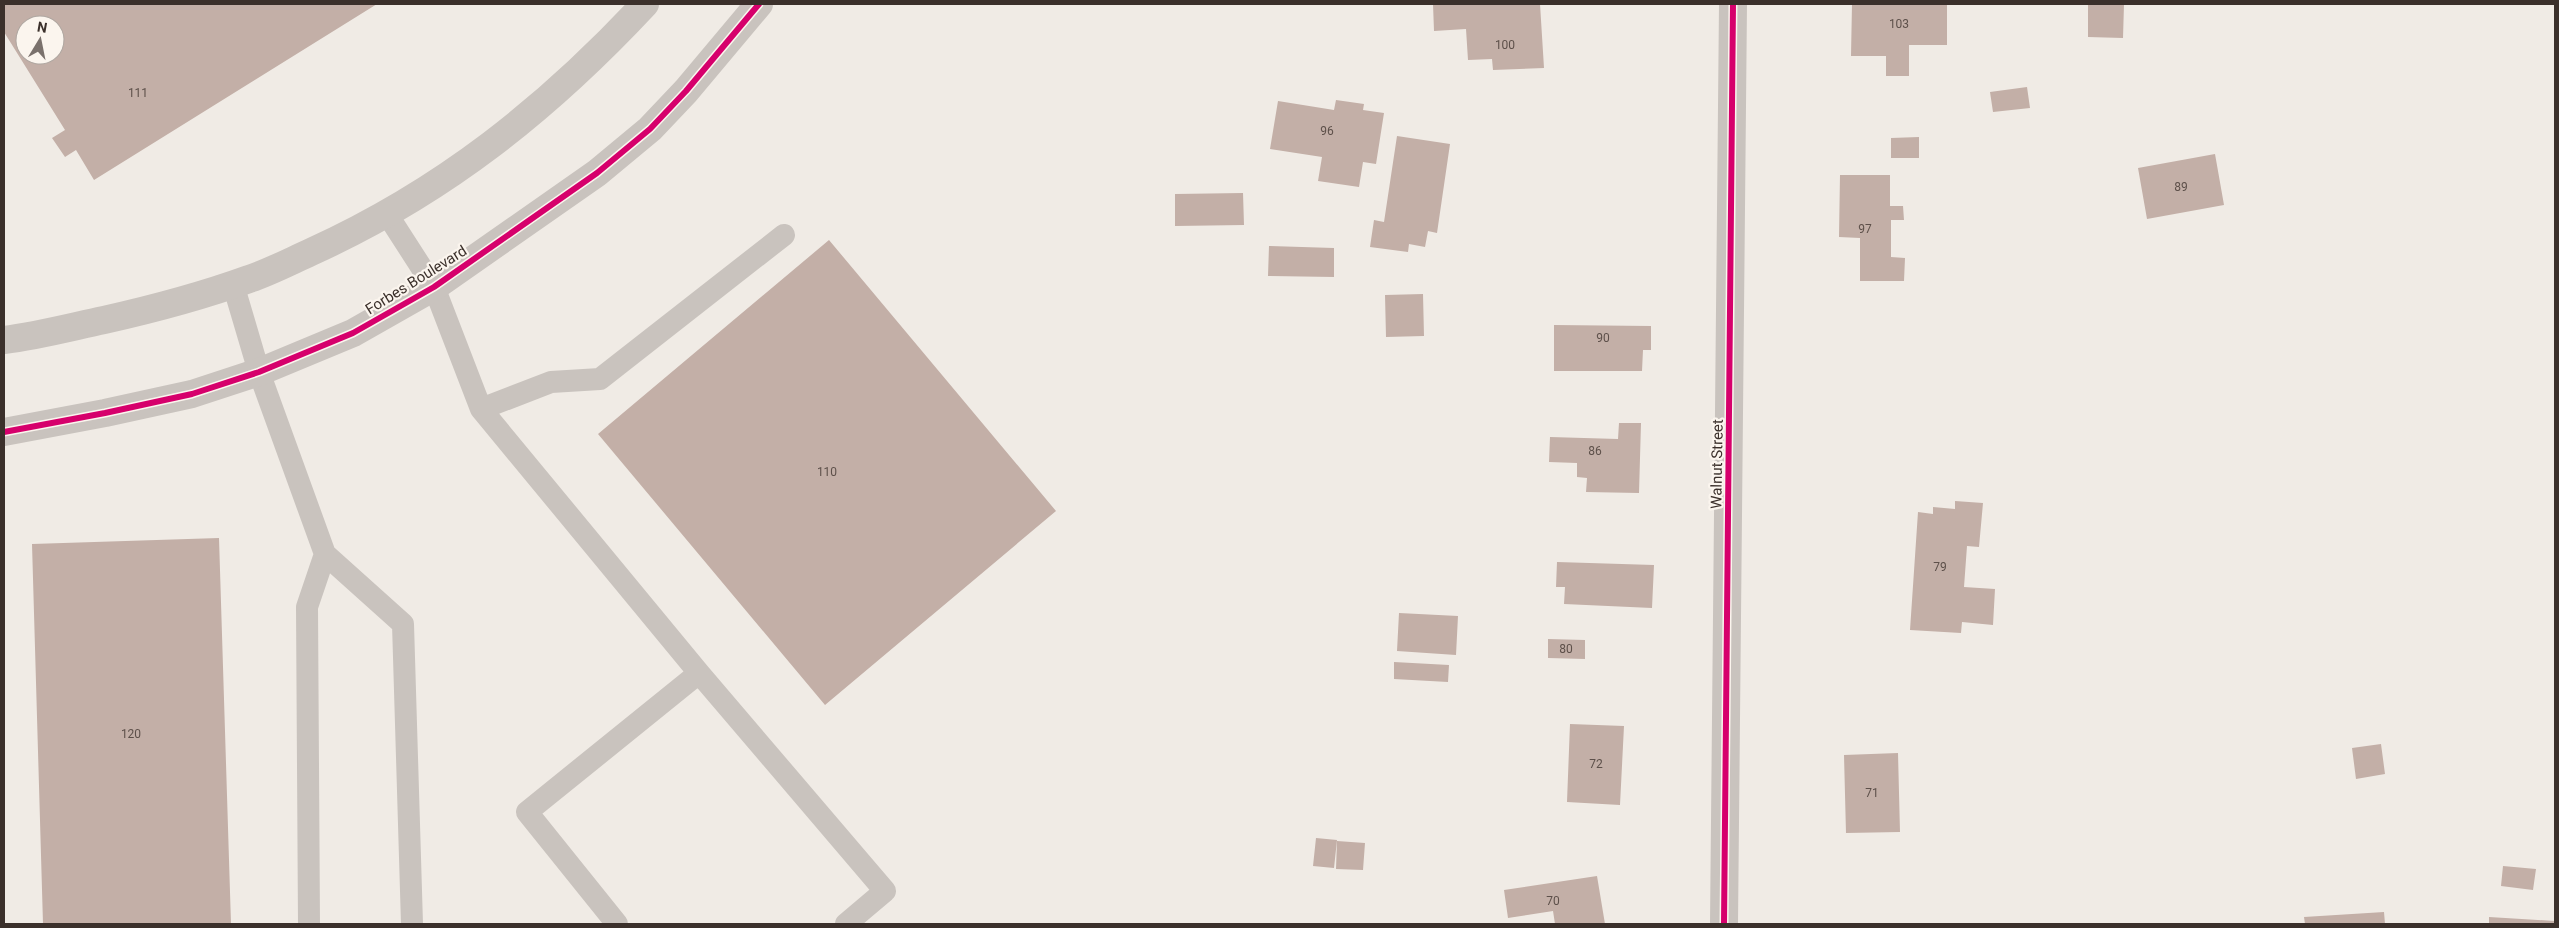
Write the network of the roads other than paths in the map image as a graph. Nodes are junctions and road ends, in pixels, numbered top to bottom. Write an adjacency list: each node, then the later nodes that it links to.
1 (645, 4): 4 (street)
2 (759, 4): 7 (street, Forbes Boulevard)
3 (1733, 4): 18 (street, Walnut Street)
4 (387, 214): 6 (street); 7 (lane)
5 (784, 234): 10 (lane)
6 (232, 284): 8 (street); 9 (lane)
7 (434, 288): 9 (street, Forbes Boulevard); 10 (lane)
8 (4, 340)
9 (259, 372): 11 (street, Forbes Boulevard); 12 (lane)
10 (481, 409): 13 (lane)
11 (4, 432)
12 (325, 554): 14 (lane); 15 (lane)
13 (699, 673): 16 (lane); 17 (lane)
14 (309, 924)
15 (412, 924)
16 (617, 924)
17 (846, 924)
18 (1724, 924)

